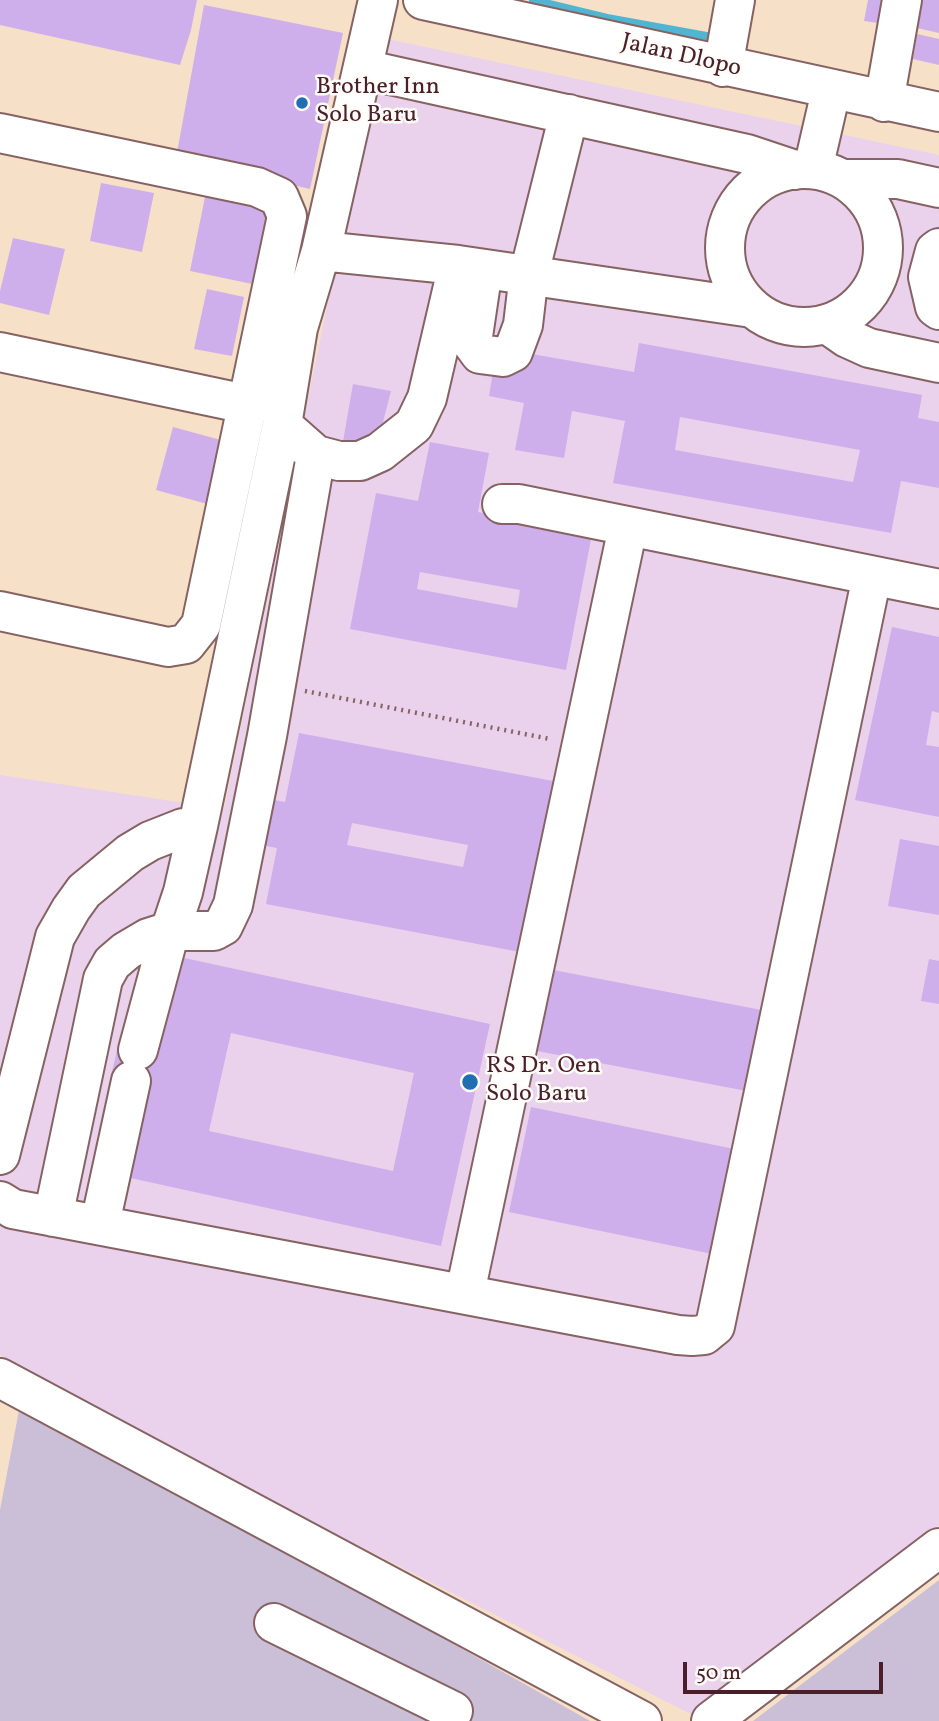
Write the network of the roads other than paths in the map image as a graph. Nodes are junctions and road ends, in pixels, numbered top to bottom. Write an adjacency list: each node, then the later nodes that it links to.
1 (377, 0): 6 (street)
2 (423, 0): 5 (street, Jalan Dlopo)
3 (735, 0): 5 (street)
4 (902, 0): 8 (street)
5 (723, 66): 7 (street, Jalan Dlopo)
6 (363, 69): 10 (street); 15 (street)
7 (831, 91): 8 (street, Jalan Dlopo); 12 (street)
8 (884, 102): 9 (street, Jalan Dlopo)
9 (939, 112)
10 (569, 114): 12 (street); 17 (street)
11 (0, 133): 23 (street)
12 (817, 173): 13 (street); 18 (street); 20 (street)
13 (939, 188)
14 (939, 248): 19 (street)
15 (321, 251): 16 (street); 24 (street)
16 (471, 267): 17 (street); 17 (street); 25 (street)
17 (529, 274): 18 (street)
18 (752, 308): 20 (street)
19 (939, 310)
20 (827, 324): 22 (street)
21 (0, 352): 23 (street)
22 (939, 363)
23 (246, 404): 30 (street)
24 (282, 425): 25 (street); 31 (street)
25 (316, 455): 32 (street)
26 (502, 504): 27 (street)
27 (628, 527): 28 (street); 37 (street)
28 (872, 576): 29 (street); 37 (street)
29 (939, 589)
30 (0, 611)
31 (198, 826): 32 (street); 33 (street)
32 (170, 931): 35 (street); 36 (street)
33 (0, 1155)
34 (0, 1201): 35 (street)
35 (52, 1217): 36 (street)
36 (100, 1224): 37 (street)
37 (465, 1293)
38 (0, 1378): 42 (street)
39 (939, 1549): 43 (street)
40 (274, 1623): 41 (street)
41 (458, 1718)
42 (642, 1721)
43 (711, 1721)

